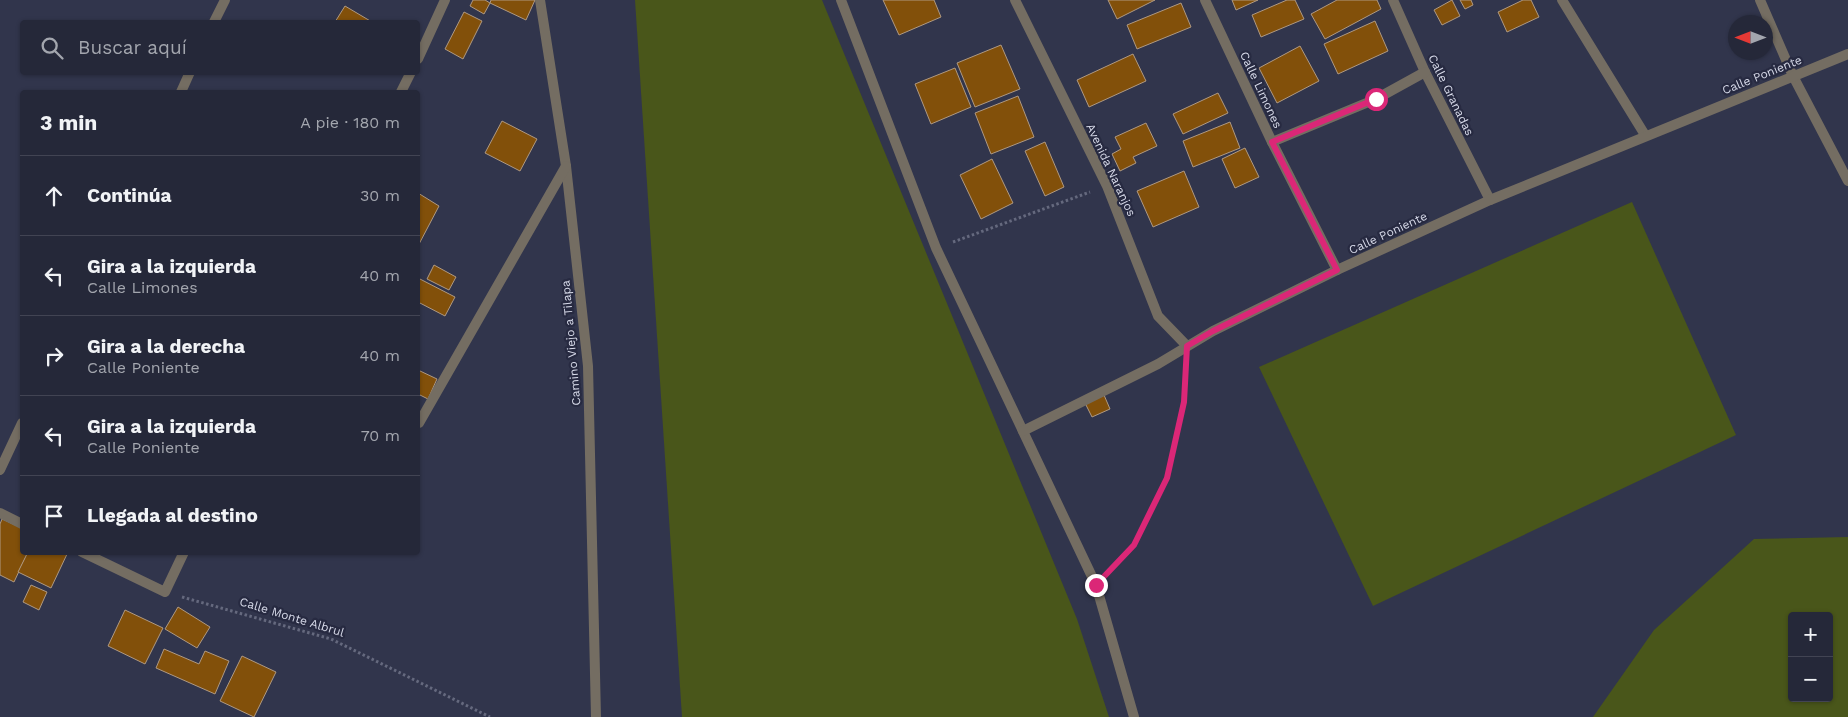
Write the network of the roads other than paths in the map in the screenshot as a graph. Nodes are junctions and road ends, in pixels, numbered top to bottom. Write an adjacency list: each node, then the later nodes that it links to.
1 (225, 0): 10 (street)
2 (445, 0): 12 (street)
3 (540, 0): 21 (street, Camino Viejo a Tilapa)
4 (841, 0): 28 (street)
5 (1015, 0): 25 (street, Avenida Naranjos)
6 (1204, 0): 20 (street, Calle Limones)
7 (1393, 0): 13 (street, Calle Granadas)
8 (1562, 0): 19 (street)
9 (1760, 0): 16 (street)
10 (215, 20)
11 (1848, 54): 16 (street, Calle Poniente)
12 (420, 55)
13 (1425, 72): 20 (street); 23 (street, Calle Granadas)
14 (189, 75): 17 (street)
15 (410, 75): 18 (street)
16 (1793, 76): 19 (street, Calle Poniente); 22 (street)
17 (182, 90)
18 (403, 90)
19 (1645, 135): 23 (street, Calle Poniente)
20 (1272, 142): 24 (street, Calle Limones)
21 (566, 166): 26 (street); 34 (street, Camino Viejo a Tilapa)
22 (1848, 181)
23 (1490, 200): 24 (street, Calle Poniente)
24 (1337, 270): 25 (street, Calle Poniente)
25 (1187, 346): 28 (street, Calle Poniente)
26 (420, 420)
27 (20, 427): 29 (street)
28 (1023, 431): 35 (street)
29 (0, 470)
30 (0, 513): 31 (street)
31 (20, 523)
32 (88, 555): 33 (street)
33 (183, 555)
34 (596, 717)
35 (1134, 717)

